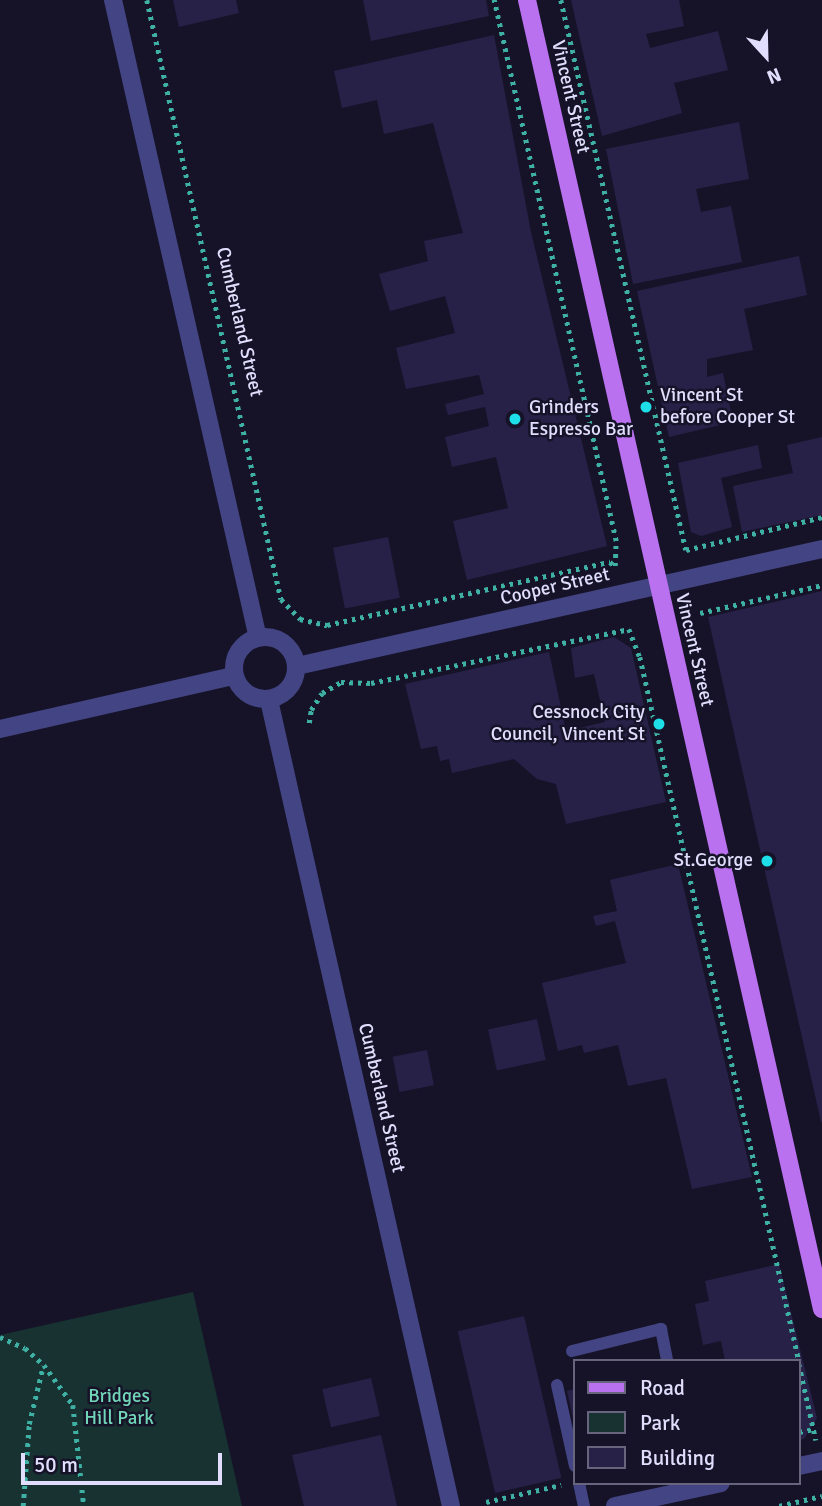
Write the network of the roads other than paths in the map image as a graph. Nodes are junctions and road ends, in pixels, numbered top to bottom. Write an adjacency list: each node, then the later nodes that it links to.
1 (113, 0): 5 (street)
2 (527, 0): 4 (main road, Vincent Street)
3 (822, 549): 4 (street, Cooper Street)
4 (658, 585): 6 (street, Cooper Street); 10 (main road, Vincent Street)
5 (258, 638): 6 (street); 7 (street)
6 (297, 666): 8 (street)
7 (234, 676): 8 (street); 9 (street)
8 (269, 700): 19 (street, Cumberland Street)
9 (0, 729)
10 (822, 1309)
11 (572, 1351): 12 (lane)
12 (667, 1359)
13 (556, 1385): 15 (lane)
14 (822, 1461): 16 (street)
15 (574, 1462)
16 (801, 1466)
17 (579, 1485): 20 (lane)
18 (692, 1486): 21 (street)
19 (451, 1506)
20 (584, 1506)
21 (615, 1506)

